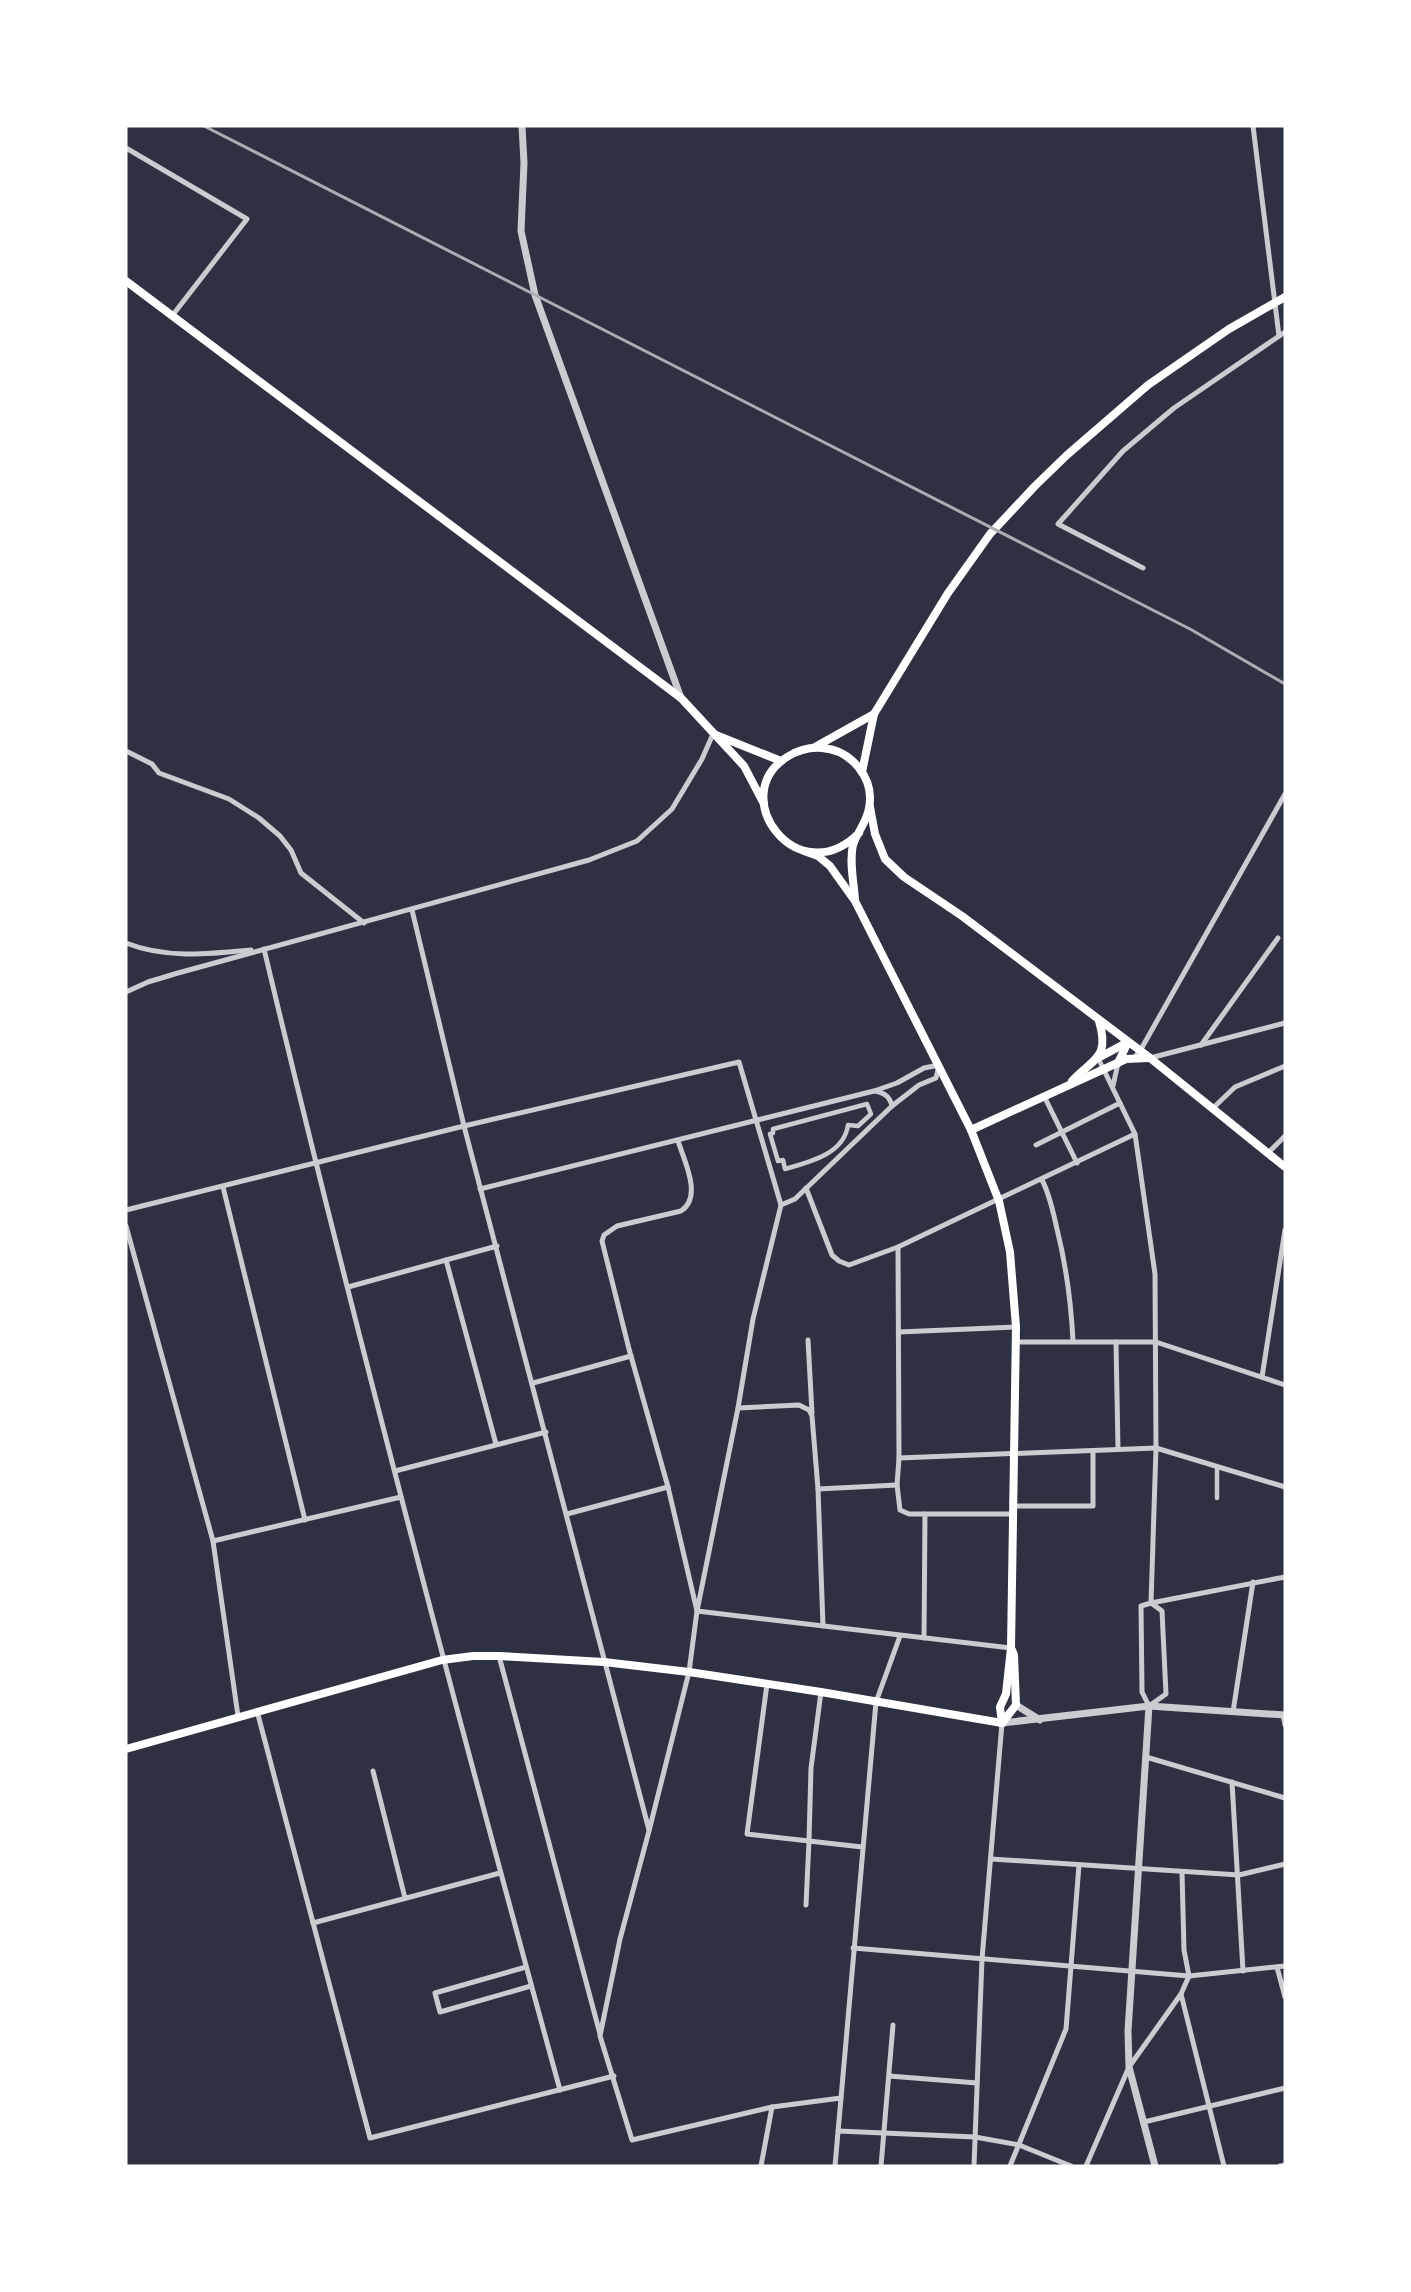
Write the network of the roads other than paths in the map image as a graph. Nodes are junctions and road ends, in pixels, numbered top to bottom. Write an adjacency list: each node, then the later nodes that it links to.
1 (522, 126): 9 (street)
2 (1253, 126): 7 (street)
3 (126, 148): 6 (street)
4 (126, 281): 6 (main road)
5 (1285, 297): 10 (main road)
6 (172, 316): 9 (main road)
7 (1282, 334): 8 (street)
8 (1143, 568)
9 (681, 698): 11 (main road)
10 (874, 714): 12 (main road); 15 (main road)
11 (713, 734): 14 (main road); 17 (main road); 22 (street)
12 (814, 747): 14 (main road); 15 (main road)
13 (126, 751): 23 (street)
14 (782, 760): 17 (main road)
15 (862, 772): 18 (main road)
16 (1285, 794): 32 (street)
17 (764, 804): 20 (main road)
18 (870, 807): 19 (main road); 28 (main road)
19 (859, 833): 20 (main road); 21 (main road)
20 (804, 851): 21 (main road)
21 (855, 901): 37 (main road)
22 (412, 910): 23 (street); 48 (street)
23 (364, 923): 26 (street)
24 (1278, 938): 31 (street)
25 (126, 944): 26 (street)
26 (264, 949): 27 (street); 57 (street)
27 (126, 992)
28 (1099, 1021): 30 (main road); 33 (main road)
29 (1285, 1023): 31 (street)
30 (1128, 1042): 32 (main road); 33 (main road); 36 (main road)
31 (1201, 1045): 35 (street)
32 (1140, 1051): 34 (street); 35 (main road)
33 (1098, 1058): 39 (street); 40 (main road)
34 (1134, 1058): 35 (main road); 36 (main road)
35 (1150, 1058): 46 (main road)
36 (1118, 1063): 39 (main road); 41 (street)
37 (939, 1065): 42 (street); 45 (street); 49 (main road)
38 (1285, 1066): 46 (street)
39 (1105, 1069): 40 (main road); 41 (street)
40 (1071, 1083): 43 (main road)
41 (1113, 1088): 44 (street)
42 (874, 1091): 45 (street); 47 (street)
43 (1044, 1096): 49 (main road); 50 (street)
44 (1120, 1103): 50 (street); 51 (street)
45 (892, 1106): 62 (street)
46 (1212, 1109): 55 (main road)
47 (756, 1121): 48 (street); 53 (street); 65 (street)
48 (464, 1126): 57 (street); 63 (street)
49 (971, 1130): 64 (main road)
50 (1062, 1132): 54 (street); 56 (street)
51 (1136, 1134): 56 (street); 79 (street)
52 (1285, 1136): 55 (street)
53 (678, 1140): 63 (street); 80 (street)
54 (1036, 1145)
55 (1268, 1153): 58 (main road)
56 (1077, 1163): 60 (street)
57 (315, 1164): 61 (street); 72 (street)
58 (1285, 1167)
59 (785, 1169): 59 (street)
60 (1042, 1180): 64 (street); 76 (street)
61 (223, 1187): 66 (street); 104 (street)
62 (806, 1188): 65 (street); 70 (street)
63 (480, 1189): 69 (street)
64 (999, 1201): 70 (street); 73 (main road)
65 (781, 1205): 84 (street)
66 (126, 1210)
67 (126, 1226): 105 (street)
68 (1285, 1230): 81 (street)
69 (497, 1246): 71 (street); 82 (street)
70 (898, 1247): 74 (street)
71 (446, 1260): 72 (street); 87 (street)
72 (348, 1287): 94 (street)
73 (1016, 1326): 74 (street); 77 (main road)
74 (899, 1332): 92 (street)
75 (808, 1340): 85 (street)
76 (1073, 1341): 77 (street); 78 (street)
77 (1015, 1342): 91 (main road)
78 (1116, 1342): 79 (street); 89 (street)
79 (1156, 1342): 81 (street); 88 (street)
80 (631, 1356): 82 (street); 96 (street)
81 (1262, 1377): 83 (street)
82 (533, 1383): 86 (street)
83 (1285, 1385)
84 (738, 1408): 85 (street); 109 (street)
85 (812, 1416): 98 (street)
86 (546, 1432): 87 (street); 102 (street)
87 (496, 1444): 94 (street)
88 (1156, 1448): 89 (street); 93 (street); 108 (street)
89 (1118, 1449): 90 (street)
90 (1093, 1450): 91 (street); 101 (street)
91 (1014, 1452): 92 (street); 101 (main road)
92 (899, 1458): 95 (street)
93 (1217, 1468): 97 (street); 100 (street)
94 (395, 1471): 99 (street)
95 (897, 1485): 98 (street); 103 (street)
96 (668, 1487): 102 (street); 109 (street)
97 (1285, 1487)
98 (818, 1489): 110 (street)
99 (400, 1497): 104 (street); 115 (street)
100 (1217, 1498)
101 (1013, 1510): 103 (street); 113 (main road)
102 (567, 1514): 116 (street)
103 (925, 1514): 112 (street)
104 (305, 1520): 105 (street)
105 (213, 1541): 126 (street)
106 (1285, 1577): 107 (street)
107 (1253, 1582): 108 (street); 124 (street)
108 (1151, 1603): 122 (street); 122 (street)
109 (697, 1611): 110 (street); 117 (street)
110 (823, 1626): 111 (street)
111 (900, 1636): 112 (street); 120 (street)
112 (924, 1638): 113 (street)
113 (1011, 1648): 121 (main road); 128 (main road)
114 (499, 1656): 115 (main road); 116 (main road); 161 (street)
115 (442, 1660): 123 (main road); 143 (street)
116 (604, 1662): 117 (main road); 135 (street)
117 (689, 1672): 118 (main road); 135 (street)
118 (767, 1684): 119 (main road); 136 (street)
119 (821, 1692): 120 (main road); 136 (street)
120 (876, 1702): 128 (main road); 137 (street)
121 (1016, 1705): 127 (street); 128 (main road)
122 (1149, 1706): 124 (street); 127 (street); 131 (street)
123 (257, 1711): 126 (main road); 147 (street)
124 (1233, 1712): 125 (street)
125 (1284, 1715): 129 (street)
126 (238, 1716): 130 (main road)
127 (1040, 1720): 128 (street)
128 (1002, 1723): 138 (street)
129 (1285, 1725)
130 (126, 1749)
131 (1146, 1757): 133 (street); 141 (street)
132 (373, 1771): 145 (street)
133 (1232, 1782): 134 (street); 144 (street)
134 (1285, 1798)
135 (650, 1831): 161 (street)
136 (809, 1841): 137 (street); 146 (street)
137 (862, 1847): 148 (street)
138 (991, 1859): 140 (street); 149 (street)
139 (1285, 1864): 144 (street)
140 (1079, 1865): 141 (street); 150 (street)
141 (1140, 1869): 142 (street); 154 (street)
142 (1182, 1872): 144 (street); 156 (street)
143 (500, 1873): 145 (street); 152 (street)
144 (1239, 1875): 155 (street)
145 (405, 1898): 147 (street)
146 (806, 1905)
147 (313, 1923): 167 (street)
148 (853, 1948): 149 (street); 168 (street)
149 (982, 1959): 150 (street); 165 (street)
150 (1071, 1966): 154 (street); 175 (street)
151 (1285, 1966): 153 (street)
152 (526, 1967): 157 (street); 157 (street)
153 (1277, 1967): 155 (street); 159 (street)
154 (1131, 1970): 156 (street); 162 (street)
155 (1243, 1971): 156 (street)
156 (1189, 1976): 158 (street)
157 (531, 1986): 167 (street)
158 (1181, 1994): 162 (street); 169 (street)
159 (1285, 1997)
160 (893, 2025): 164 (street)
161 (600, 2036): 163 (street)
162 (1129, 2067): 171 (street); 183 (street)
163 (614, 2076): 167 (street); 170 (street)
164 (889, 2076): 165 (street); 173 (street)
165 (977, 2083): 174 (street)
166 (1285, 2088): 169 (street)
167 (560, 2090)
168 (841, 2098): 170 (street); 172 (street)
169 (1209, 2106): 171 (street); 185 (street)
170 (772, 2107): 177 (street)
171 (1144, 2122): 184 (street)
172 (838, 2131): 173 (street); 178 (street)
173 (883, 2133): 174 (street); 179 (street)
174 (975, 2138): 175 (street); 180 (street)
175 (1020, 2145): 181 (street); 182 (street)
176 (1285, 2165): 186 (street)
177 (761, 2166)
178 (835, 2166)
179 (880, 2166)
180 (974, 2166)
181 (1010, 2166)
182 (1071, 2166)
183 (1086, 2166)
184 (1155, 2166)
185 (1224, 2166)
186 (1280, 2166)

